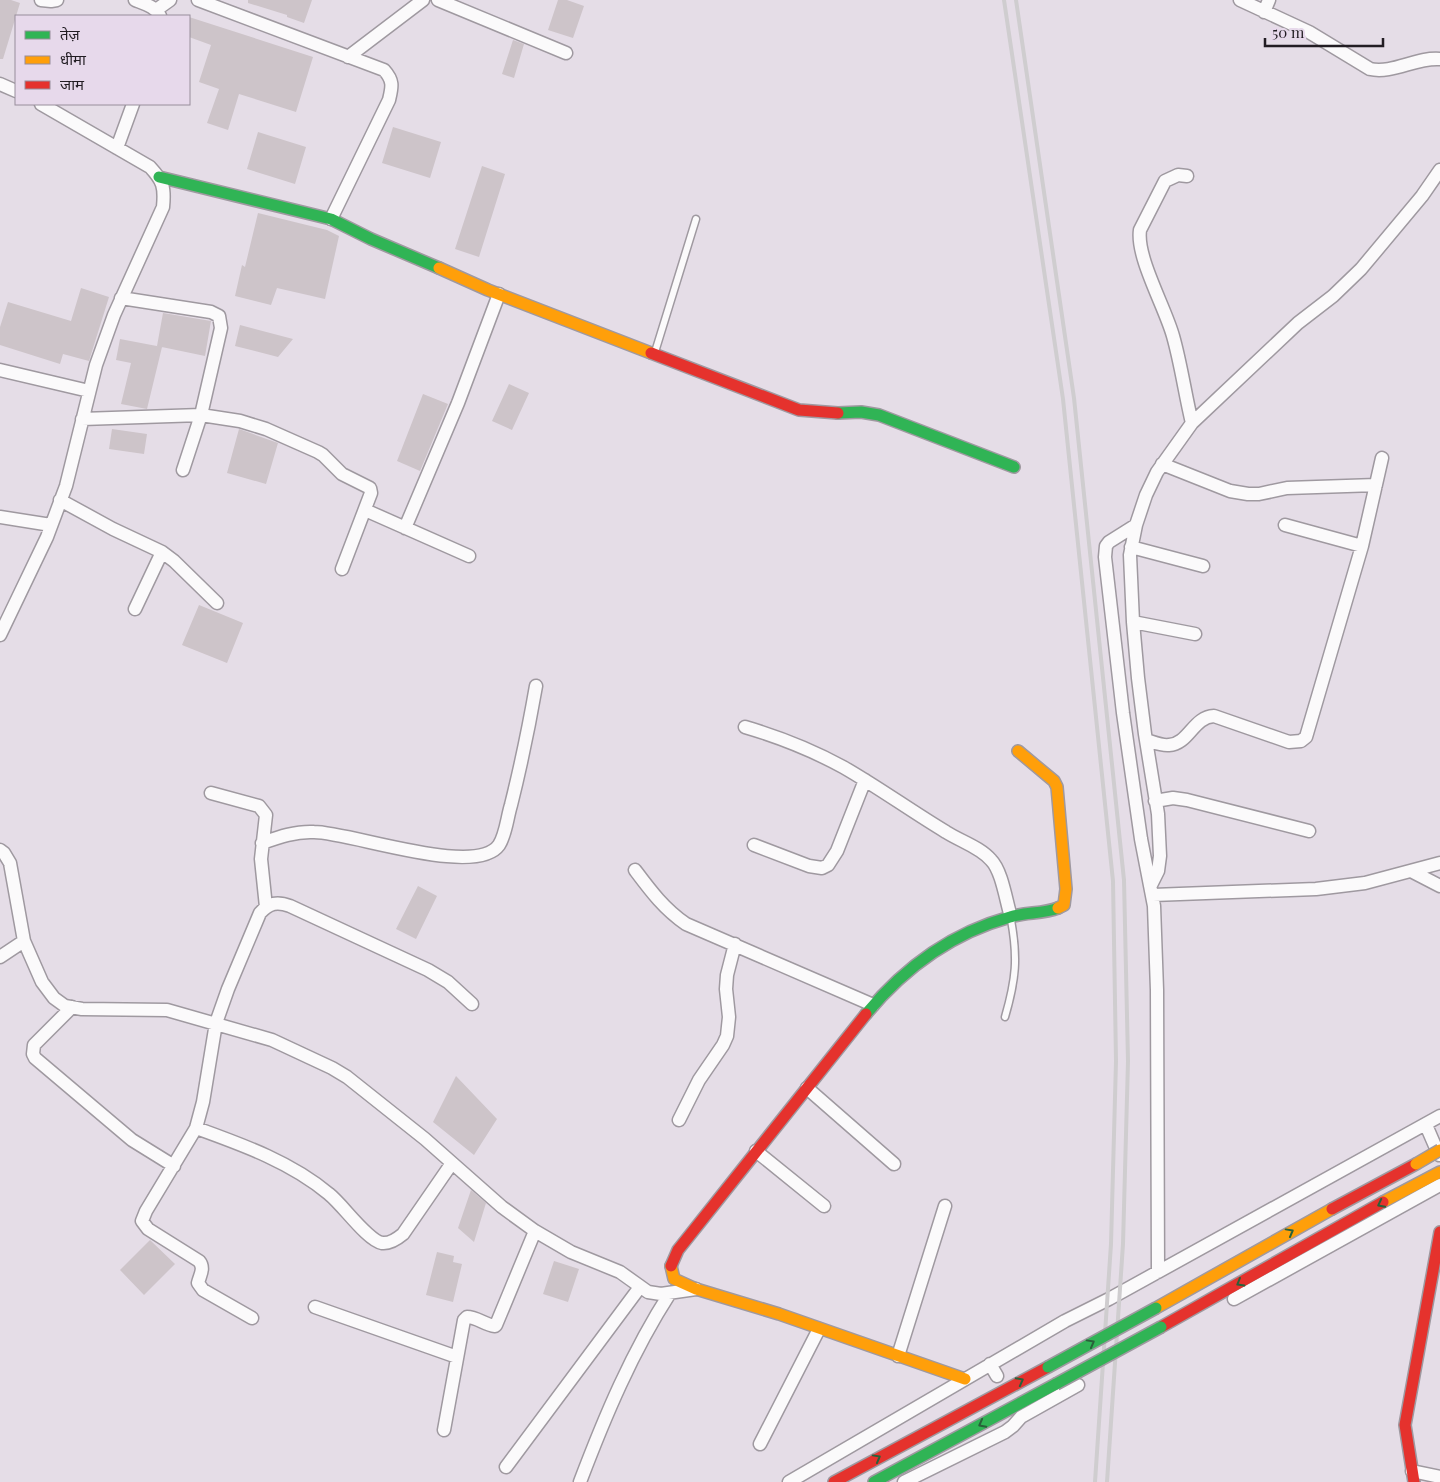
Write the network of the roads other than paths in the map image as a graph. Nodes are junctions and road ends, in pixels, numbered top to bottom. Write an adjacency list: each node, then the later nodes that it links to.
1 (41, 0): 2 (street)
2 (57, 0)
3 (136, 0): 10 (street)
4 (170, 0): 10 (street)
5 (198, 0): 12 (street)
6 (423, 0): 12 (street)
7 (438, 0): 11 (street)
8 (1240, 0): 9 (street)
9 (1267, 6): 13 (street)
10 (158, 13)
11 (566, 53)
12 (348, 57): 22 (street)
13 (1440, 59)
14 (0, 84): 15 (street)
15 (15, 91)
16 (44, 105): 18 (street)
17 (133, 105): 18 (street)
18 (117, 148): 21 (street)
19 (1440, 170): 31 (street)
20 (1187, 176): 31 (street)
21 (159, 177): 22 (main road); 25 (street)
22 (331, 219): 24 (main road)
23 (696, 219): 26 (lane)
24 (499, 294): 26 (main road); 43 (street)
25 (121, 298): 28 (street); 29 (street)
26 (654, 354): 34 (main road)
27 (0, 370): 28 (street)
28 (89, 391): 30 (street)
29 (201, 415): 30 (street); 35 (street); 38 (street)
30 (82, 419): 37 (street)
31 (1192, 423): 33 (street)
32 (1382, 458): 36 (street)
33 (1162, 464): 36 (street); 40 (street)
34 (1014, 466)
35 (183, 470)
36 (1376, 485): 44 (street)
37 (60, 500): 42 (street); 46 (street)
38 (365, 510): 43 (street); 49 (street)
39 (0, 517): 42 (street)
40 (1136, 525): 45 (street); 70 (street)
41 (1285, 525): 44 (street)
42 (51, 526): 54 (street)
43 (405, 528): 47 (street)
44 (1362, 546): 57 (street)
45 (1131, 547): 48 (street); 52 (street)
46 (162, 552): 50 (street); 51 (street)
47 (469, 556)
48 (1204, 566)
49 (342, 569)
50 (217, 603)
51 (135, 610)
52 (1133, 622): 53 (street); 57 (street)
53 (1195, 634)
54 (0, 635)
55 (536, 686): 63 (street)
56 (745, 727): 59 (street)
57 (1146, 740): 61 (street)
58 (1018, 751): 72 (main road)
59 (864, 780): 64 (street); 72 (street)
60 (210, 793): 63 (street)
61 (1155, 801): 62 (street); 70 (street)
62 (1309, 831)
63 (262, 843): 71 (street)
64 (754, 845)
65 (0, 850): 73 (street)
66 (1440, 863): 68 (street)
67 (635, 870): 74 (street)
68 (1411, 871): 69 (street); 70 (street)
69 (1440, 886)
70 (1152, 890): 98 (street)
71 (266, 907): 76 (street); 80 (street)
72 (1011, 917): 77 (main road); 79 (lane)
73 (24, 941): 75 (street); 78 (street)
74 (735, 944): 77 (street); 83 (street)
75 (0, 957)
76 (472, 1004)
77 (873, 1005): 81 (main road)
78 (72, 1007): 80 (street); 91 (street)
79 (1006, 1017)
80 (216, 1023): 85 (street); 89 (street)
81 (806, 1088): 86 (main road); 90 (street)
82 (1440, 1116): 84 (street)
83 (680, 1120)
84 (1426, 1124): 88 (street); 98 (street)
85 (196, 1128): 89 (street); 91 (street)
86 (756, 1150): 94 (street); 101 (main road)
87 (1440, 1150): 119 (main road, one-way to 87, bridge)
88 (1440, 1157)
89 (452, 1163): 96 (street)
90 (894, 1164)
91 (174, 1166): 104 (street)
92 (1440, 1172): 120 (main road, one-way to 120, bridge)
93 (1440, 1185): 116 (street)
94 (824, 1206)
95 (945, 1206): 106 (street)
96 (535, 1231): 100 (street); 107 (street)
97 (1440, 1232): 99 (main road)
98 (1158, 1272): 108 (street)
99 (1435, 1283): 114 (main road)
100 (640, 1287): 102 (street); 113 (street)
101 (696, 1288): 102 (street); 105 (main road)
102 (670, 1293): 117 (street)
103 (315, 1307): 107 (street)
104 (252, 1318)
105 (819, 1328): 106 (main road); 112 (street)
106 (898, 1356): 110 (main road)
107 (457, 1357): 111 (street)
108 (990, 1364): 109 (street); 110 (street)
109 (997, 1376)
110 (965, 1379): 118 (street)
111 (444, 1430)
112 (760, 1444)
113 (506, 1467)
114 (1413, 1477): 115 (street)
115 (1440, 1477)
116 (910, 1481)
117 (580, 1482)
118 (790, 1482)
119 (834, 1482)
120 (874, 1482)

